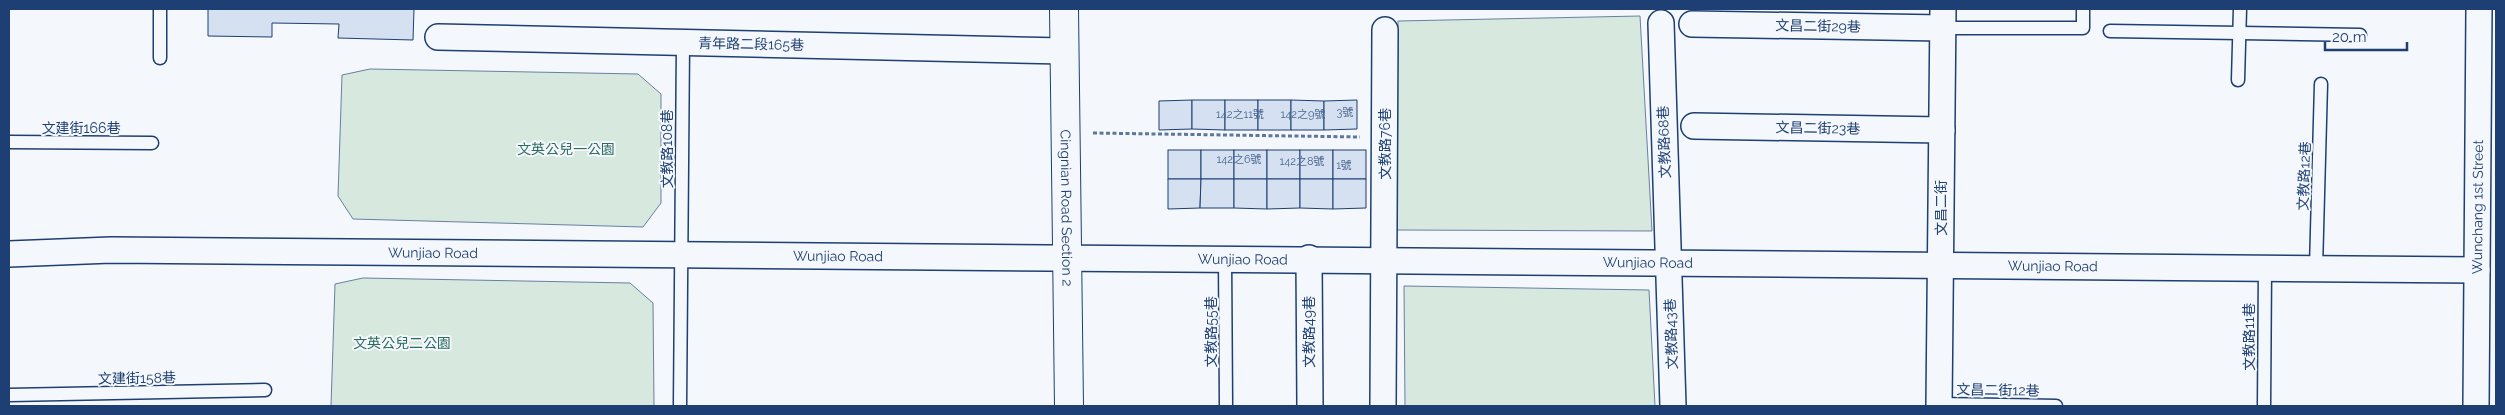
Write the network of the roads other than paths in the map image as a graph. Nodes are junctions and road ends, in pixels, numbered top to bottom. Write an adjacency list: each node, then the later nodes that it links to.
1 (160, 9): 16 (lane)
2 (1064, 9): 15 (street, Cingnian Road Section 2)
3 (2083, 9): 6 (lane)
4 (2240, 9): 11 (lane)
5 (2479, 9): 23 (street, Wunchang 1st Street)
6 (1943, 18): 8 (street, 文昌二街29巷); 20 (street, 文昌二街)
7 (1660, 23): 30 (street, 文教路68巷)
8 (1692, 24)
9 (1385, 30): 29 (street, 文教路76巷)
10 (2110, 31): 11 (lane)
11 (2239, 33): 12 (lane); 17 (lane)
12 (2360, 35)
13 (438, 37): 14 (street, 青年路二段165巷)
14 (683, 43): 15 (street, 青年路二段165巷); 25 (lane, 文教路108巷)
15 (1064, 51): 28 (street, Cingnian Road Section 2)
16 (160, 58)
17 (2238, 80)
18 (2322, 84): 33 (lane, 文教路12巷)
19 (1694, 126): 20 (street, 文昌二街23巷)
20 (1942, 130): 31 (street, 文昌二街)
21 (9, 142): 22 (lane, 文建街166巷)
22 (152, 143)
23 (2487, 162): 34 (street, Wunchang 1st Street)
24 (9, 254): 25 (street, Wunjiao Road)
25 (682, 255): 28 (street, Wunjiao Road); 38 (lane, 文教路108巷)
26 (1225, 258): 27 (street, Wunjiao Road); 28 (street, Wunjiao Road); 40 (lane, 文教路55巷)
27 (1309, 258): 29 (street, Wunjiao Road); 41 (street, 文教路49巷)
28 (1067, 259): 39 (street, Cingnian Road Section 2)
29 (1384, 259): 30 (street, Wunjiao Road); 42 (street, 文教路76巷)
30 (1668, 261): 31 (street, Wunjiao Road); 43 (street, 文教路43巷)
31 (1941, 265): 32 (street, Wunjiao Road); 37 (street, 文昌二街)
32 (2265, 268): 33 (street, Wunjiao Road); 45 (lane, 文教路11巷)
33 (2316, 268): 34 (street, Wunjiao Road)
34 (2477, 270): 46 (street, Wunchang 1st Street)
35 (265, 390): 36 (lane, 文建街158巷)
36 (9, 396)
37 (1939, 405): 44 (lane, 文昌二街12巷)
38 (680, 406)
39 (1069, 406)
40 (1226, 406)
41 (1310, 406)
42 (1383, 406)
43 (1673, 406)
44 (2056, 406)
45 (2264, 406)
46 (2476, 406)

